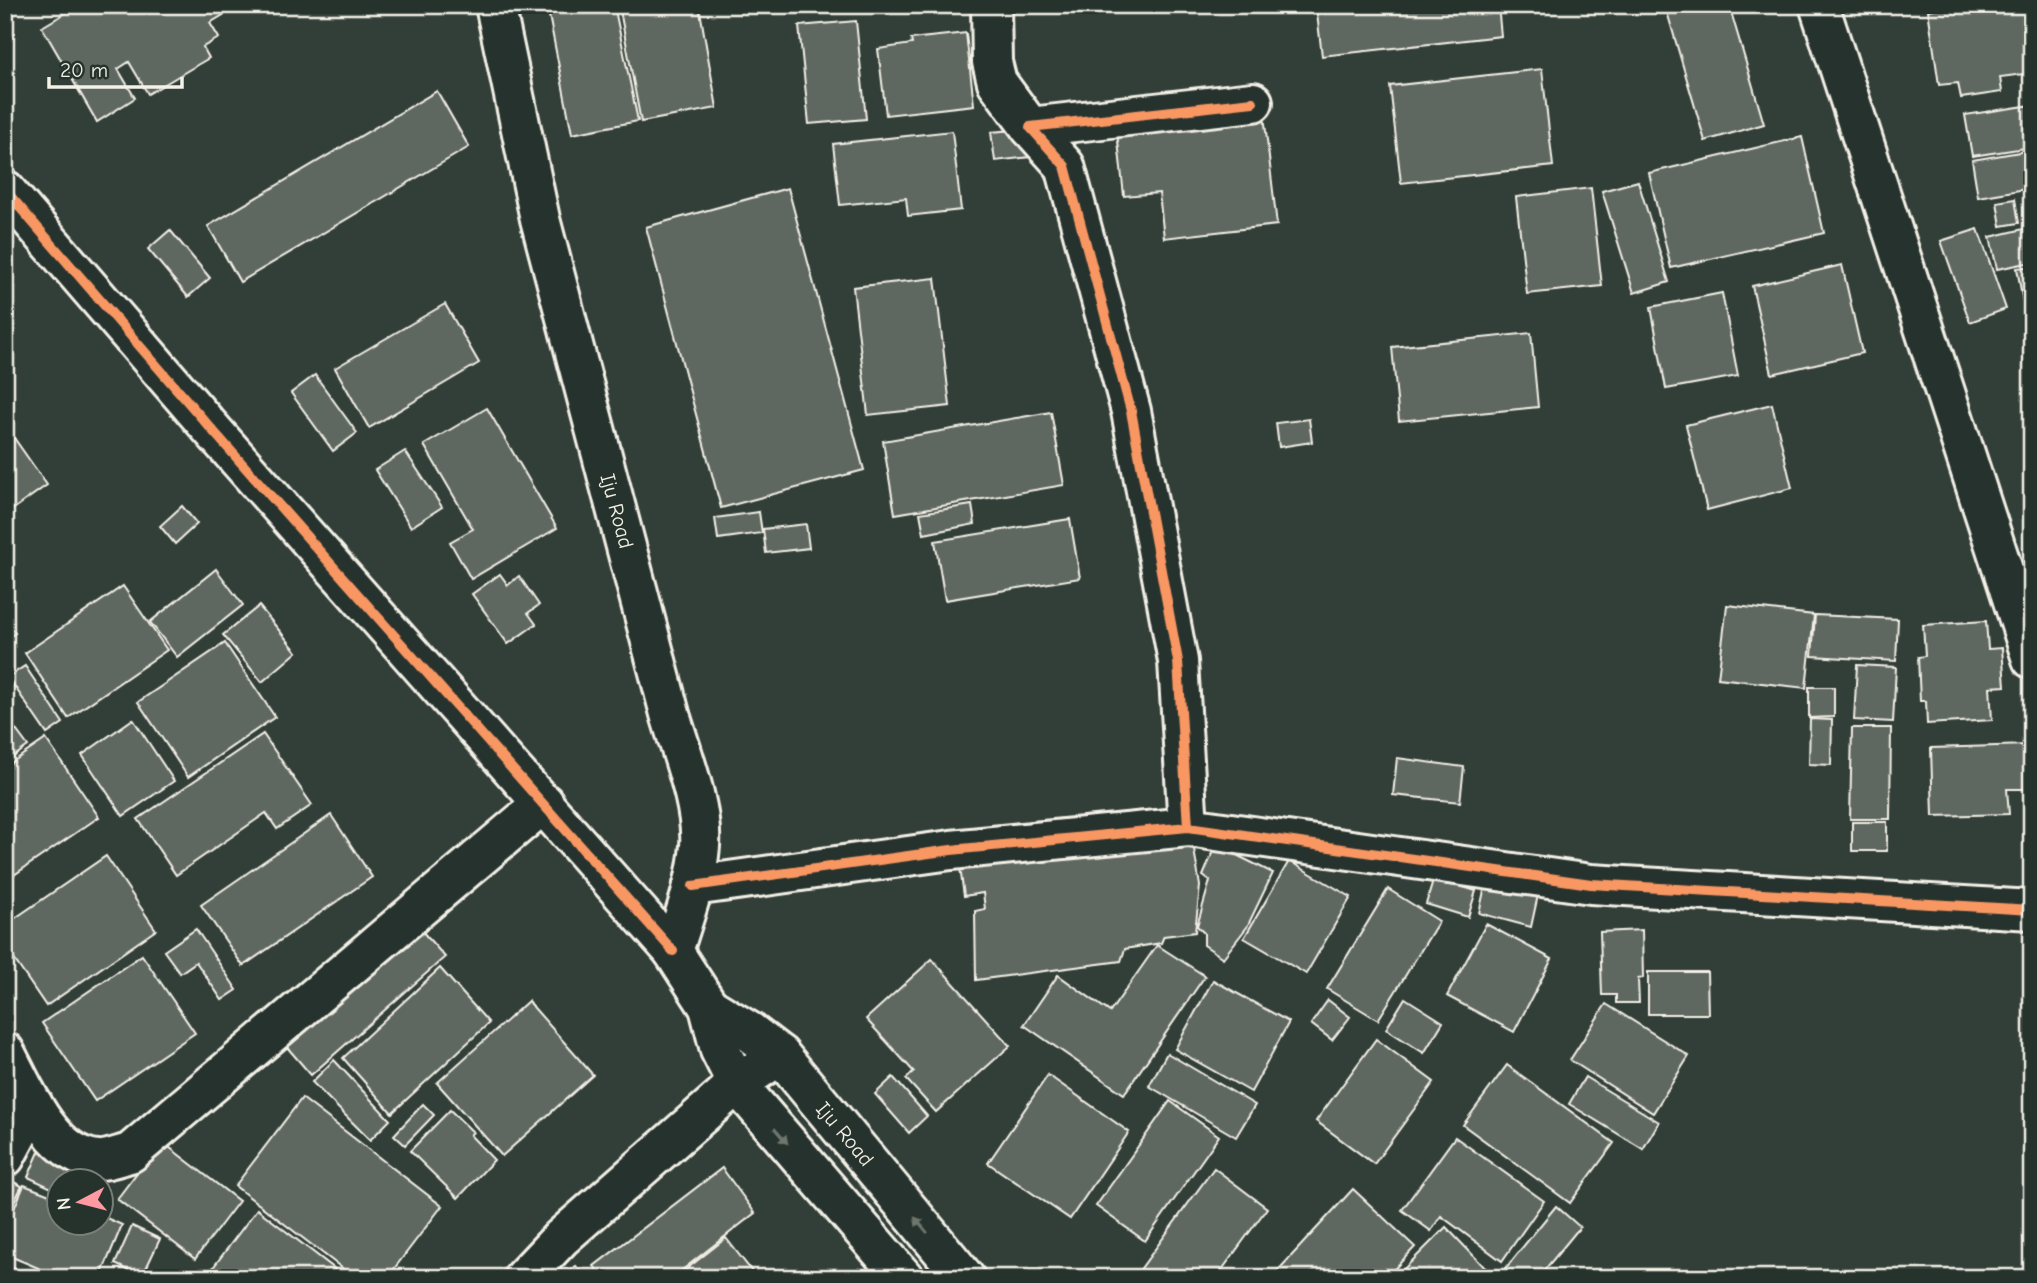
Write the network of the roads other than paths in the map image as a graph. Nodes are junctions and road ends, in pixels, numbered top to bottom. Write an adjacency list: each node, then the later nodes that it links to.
1 (495, 5): 10 (street, Iju Road)
2 (991, 5): 5 (street)
3 (1819, 5): 7 (street)
4 (1253, 102): 5 (street)
5 (1030, 127): 9 (street)
6 (5, 190): 8 (street)
7 (2032, 659)
8 (544, 803): 12 (street); 17 (street)
9 (1188, 827): 10 (street); 11 (street)
10 (693, 886): 12 (street, Iju Road)
11 (2032, 910)
12 (673, 951): 13 (street, Iju Road)
13 (709, 1007): 15 (street, Iju Road); 16 (street, Iju Road)
14 (5, 1052): 17 (street)
15 (780, 1055): 16 (street); 21 (street, Iju Road, one-way to 15)
16 (737, 1084): 19 (street); 20 (street, Iju Road, one-way to 20)
17 (33, 1105): 18 (street)
18 (5, 1157)
19 (523, 1278)
20 (904, 1278)
21 (965, 1278)

